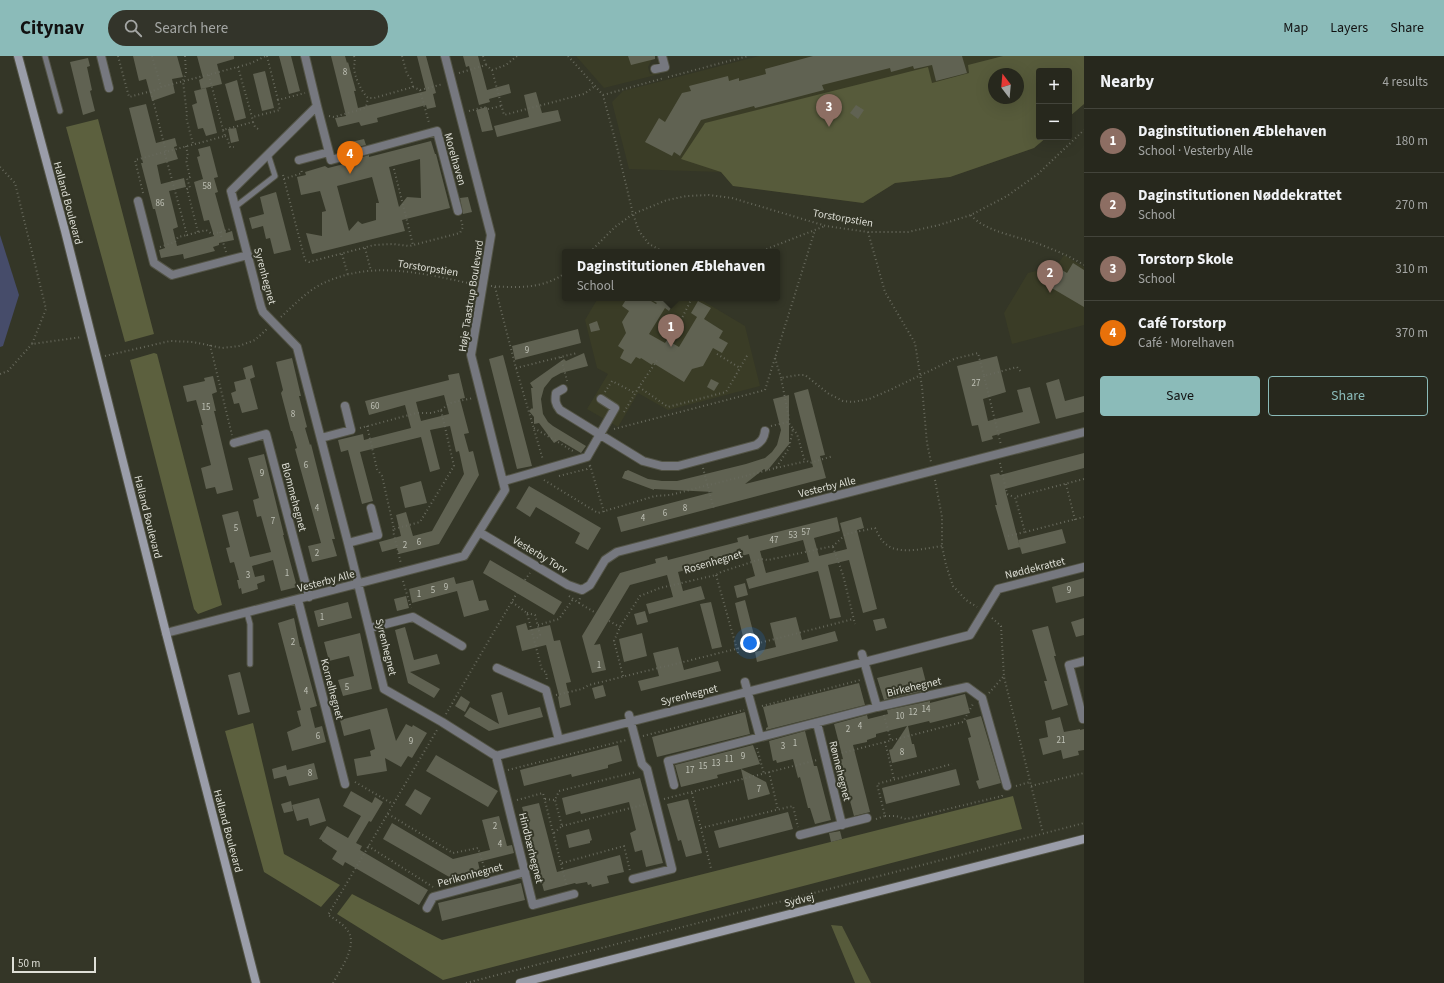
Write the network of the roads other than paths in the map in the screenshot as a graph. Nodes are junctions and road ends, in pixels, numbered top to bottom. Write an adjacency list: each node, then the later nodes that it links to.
1 (18, 56): 37 (street, Halland Boulevard)
2 (45, 56): 10 (lane)
3 (101, 56): 8 (street)
4 (305, 56): 9 (street)
5 (445, 56): 26 (street, Høje Taastrup Boulevard)
6 (662, 56): 7 (street)
7 (655, 69)
8 (109, 88)
9 (318, 109): 11 (street); 12 (street, Syrenhegnet)
10 (60, 111)
11 (329, 152): 13 (street); 16 (street, Morelhaven)
12 (268, 154): 15 (street, Syrenhegnet); 15 (lane)
13 (299, 160)
14 (138, 201): 17 (street)
15 (236, 207): 17 (street, Syrenhegnet)
16 (458, 211)
17 (248, 255): 24 (street, Syrenhegnet)
18 (563, 389): 23 (street)
19 (601, 399): 23 (street)
20 (345, 406): 24 (street)
21 (765, 431): 23 (street)
22 (1084, 432): 32 (street, Vesterby Alle)
23 (600, 435): 26 (street)
24 (321, 438): 29 (street, Syrenhegnet)
25 (234, 443): 33 (street, Blommehegnet)
26 (504, 481): 28 (street, Høje Taastrup Boulevard)
27 (371, 508): 29 (street)
28 (479, 532): 31 (street, Vesterby Alle); 32 (street, Vesterby Torv)
29 (348, 543): 31 (street, Syrenhegnet)
30 (1084, 567): 38 (street, Nøddekrattet)
31 (358, 584): 33 (street, Vesterby Alle); 36 (street, Syrenhegnet)
32 (590, 584)
33 (309, 597): 34 (street, Vesterby Alle)
34 (298, 600): 35 (street, Vesterby Alle); 53 (street, Kornelhegnet)
35 (247, 612): 37 (street, Vesterby Alle); 42 (lane)
36 (370, 628): 39 (street); 52 (street, Syrenhegnet)
37 (166, 633): 64 (street, Halland Boulevard)
38 (970, 635): 40 (street, Syrenhegnet)
39 (462, 646)
40 (864, 658): 45 (street, Syrenhegnet); 46 (street)
41 (1084, 661): 48 (street)
42 (250, 664)
43 (497, 668): 51 (street)
44 (745, 682): 45 (street)
45 (747, 692): 47 (street, Syrenhegnet); 50 (street)
46 (879, 706): 49 (street, Birkehegnet); 55 (street, Birkehegnet)
47 (630, 718): 51 (street, Syrenhegnet); 61 (street)
48 (1083, 719)
49 (817, 723): 50 (street, Birkehegnet); 57 (street, Rønnehegnet)
50 (757, 738): 54 (street, Birkehegnet)
51 (559, 740): 52 (street, Syrenhegnet)
52 (496, 756): 60 (street, Hindbærhegnet)
53 (346, 784)
54 (674, 785)
55 (1007, 786)
56 (867, 818): 57 (street)
57 (842, 825): 58 (street)
58 (800, 835)
59 (1084, 839): 65 (street, Sydvej)
60 (525, 872): 62 (street, Hindbærhegnet); 63 (street, Perikonhegnet)
61 (633, 879)
62 (571, 895)
63 (427, 908)
64 (256, 983)
65 (520, 983)

